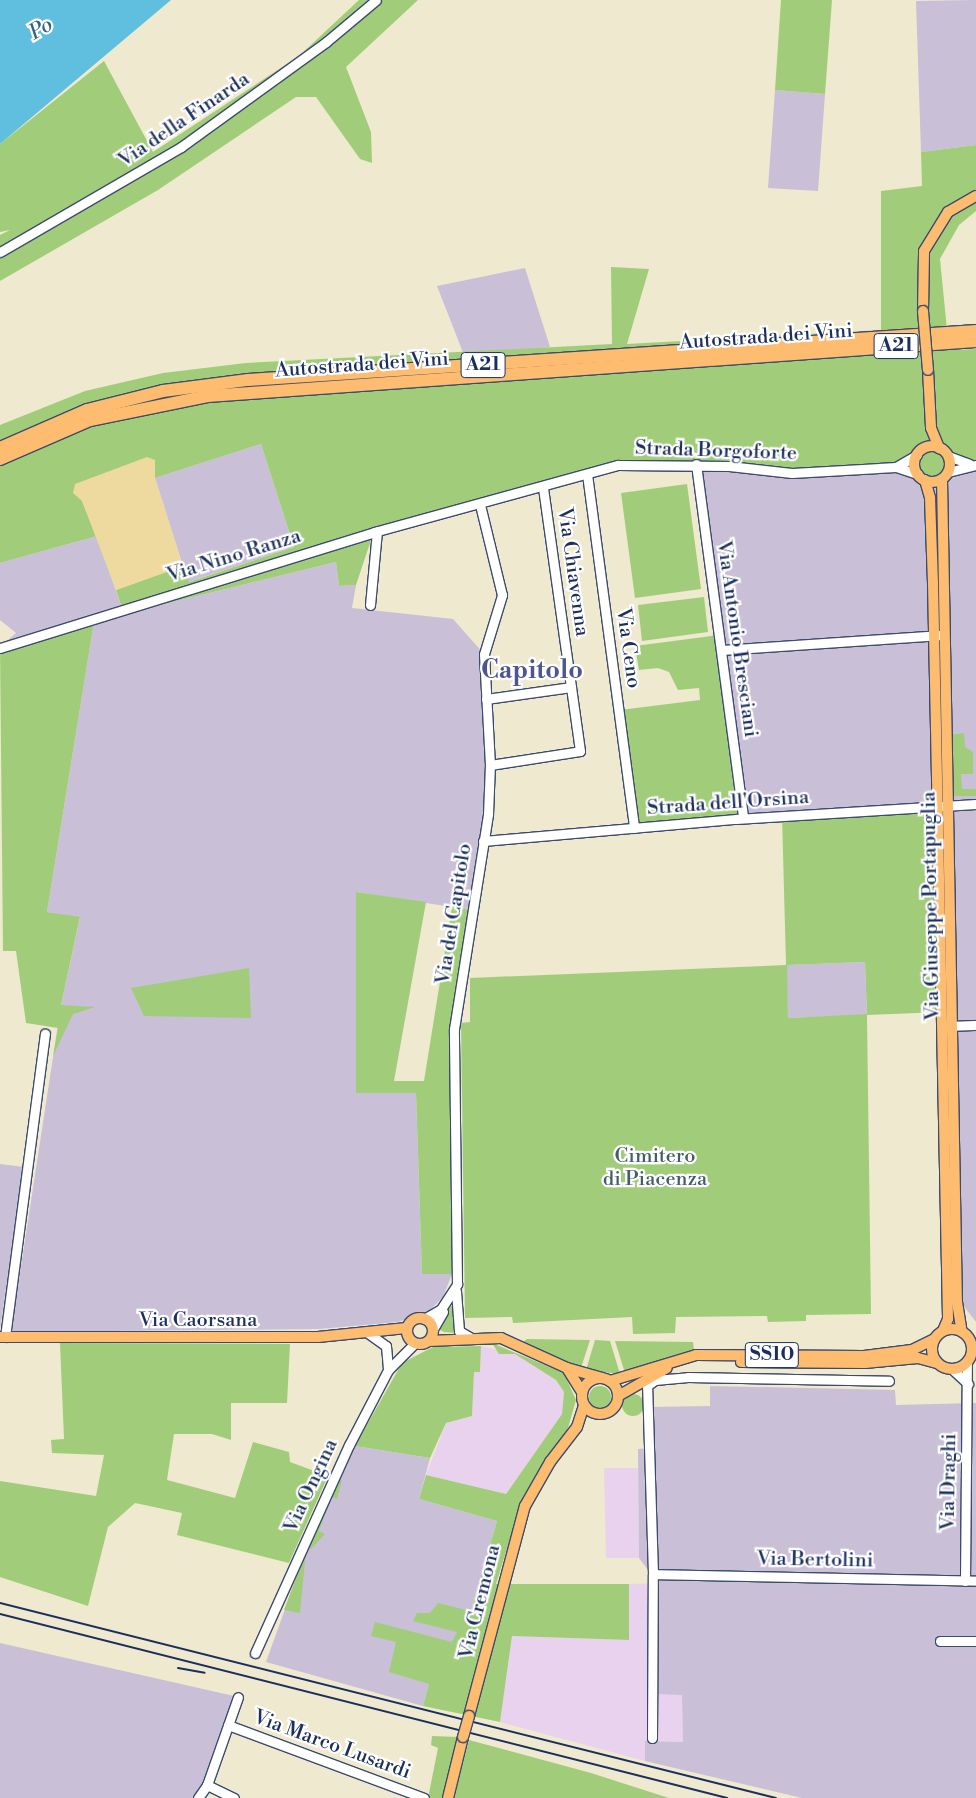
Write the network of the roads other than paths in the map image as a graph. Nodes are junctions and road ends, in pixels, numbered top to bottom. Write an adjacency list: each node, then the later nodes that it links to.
1 (376, 0): 3 (street, Via della Finarda)
2 (976, 196): 6 (main road, bridge)
3 (0, 252)
4 (976, 330): 7 (highway, Autostrada dei Vini / A21)
5 (976, 340): 11 (highway, Autostrada dei Vini / A21)
6 (931, 428): 8 (main road); 9 (main road)
7 (0, 448)
8 (939, 448): 9 (main road); 10 (main road)
9 (920, 451): 14 (street, Strada Borgoforte); 17 (main road, Via Giuseppe Portapuglia)
10 (948, 456): 13 (street); 16 (main road, Via Giuseppe Portapuglia)
11 (0, 459)
12 (696, 464): 14 (street, Strada Borgoforte); 15 (street, Strada Borgoforte); 24 (street, Via Antonio Bresciani)
13 (973, 465): 16 (street)
14 (896, 467): 17 (street, Strada Borgoforte)
15 (587, 474): 18 (street, Strada Borgoforte); 31 (street, Via Ceno)
16 (945, 476): 17 (main road); 22 (main road, Via Giuseppe Portapuglia)
17 (921, 477): 22 (main road, Via Giuseppe Portapuglia)
18 (543, 487): 19 (street, Strada Borgoforte); 25 (street, Via Chiavenna)
19 (480, 505): 20 (street, Via Nino Ranza); 26 (street, Via del Capitolo)
20 (377, 531): 21 (street); 23 (street, Via Nino Ranza)
21 (370, 605)
22 (938, 635): 24 (street); 29 (main road, Via Giuseppe Portapuglia)
23 (0, 648)
24 (722, 650): 30 (street, Via Antonio Bresciani)
25 (571, 687): 26 (street); 27 (street, Via Chiavenna)
26 (486, 699): 27 (street, Via del Capitolo)
27 (490, 765): 32 (street, Via del Capitolo)
28 (976, 804): 29 (street, Strada dell'Orsina)
29 (942, 806): 30 (street, Strada dell'Orsina); 34 (main road, Via Giuseppe Portapuglia)
30 (743, 818): 31 (street, Strada dell'Orsina)
31 (634, 828): 32 (street, Strada dell'Orsina)
32 (483, 841): 36 (street, Via del Capitolo)
33 (976, 1025): 34 (street)
34 (946, 1026): 40 (main road, Via Giuseppe Portapuglia); 43 (main road, Via Giuseppe Portapuglia)
35 (44, 1034): 44 (street)
36 (454, 1293): 37 (street); 42 (street); 45 (street, Via del Capitolo)
37 (424, 1319): 38 (main road, Via Caorsana); 42 (main road)
38 (407, 1328): 39 (main road, Via Caorsana); 47 (main road)
39 (395, 1331): 41 (main road, Via Caorsana); 47 (main road)
40 (943, 1331): 43 (main road); 46 (main road, SS10)
41 (368, 1333): 44 (main road, Via Caorsana); 52 (street)
42 (432, 1334): 45 (main road); 47 (main road)
43 (968, 1335): 48 (main road)
44 (3, 1337)
45 (474, 1339): 50 (main road)
46 (935, 1339): 49 (main road); 53 (main road, SS10)
47 (413, 1342): 52 (street, Via Ongina)
48 (971, 1359): 51 (main road); 55 (street, Via Draghi)
49 (937, 1362): 51 (main road, SS10); 57 (main road, SS10)
50 (566, 1368): 53 (main road); 56 (main road)
51 (952, 1369): 55 (street)
52 (388, 1370): 66 (street, Via Ongina)
53 (606, 1380): 56 (main road, SS10); 57 (main road)
54 (888, 1381): 61 (street)
55 (968, 1384): 62 (street, Via Draghi)
56 (582, 1392): 58 (main road)
57 (618, 1396): 59 (main road, SS10)
58 (584, 1406): 59 (main road); 60 (main road)
59 (599, 1415): 60 (main road, SS10)
60 (577, 1427): 74 (main road, Via Cremona, bridge)
61 (653, 1574): 62 (street, Via Bertolini); 69 (street)
62 (965, 1581): 63 (street, Via Bertolini)
63 (976, 1581)
64 (940, 1640): 65 (street)
65 (976, 1641)
66 (254, 1653)
67 (238, 1697): 68 (street)
68 (228, 1725): 70 (street); 73 (street, Via Marco Lusardi)
69 (652, 1738)
70 (207, 1785): 71 (street); 72 (street)
71 (198, 1798)
72 (234, 1798)
73 (424, 1798)
74 (448, 1798)

